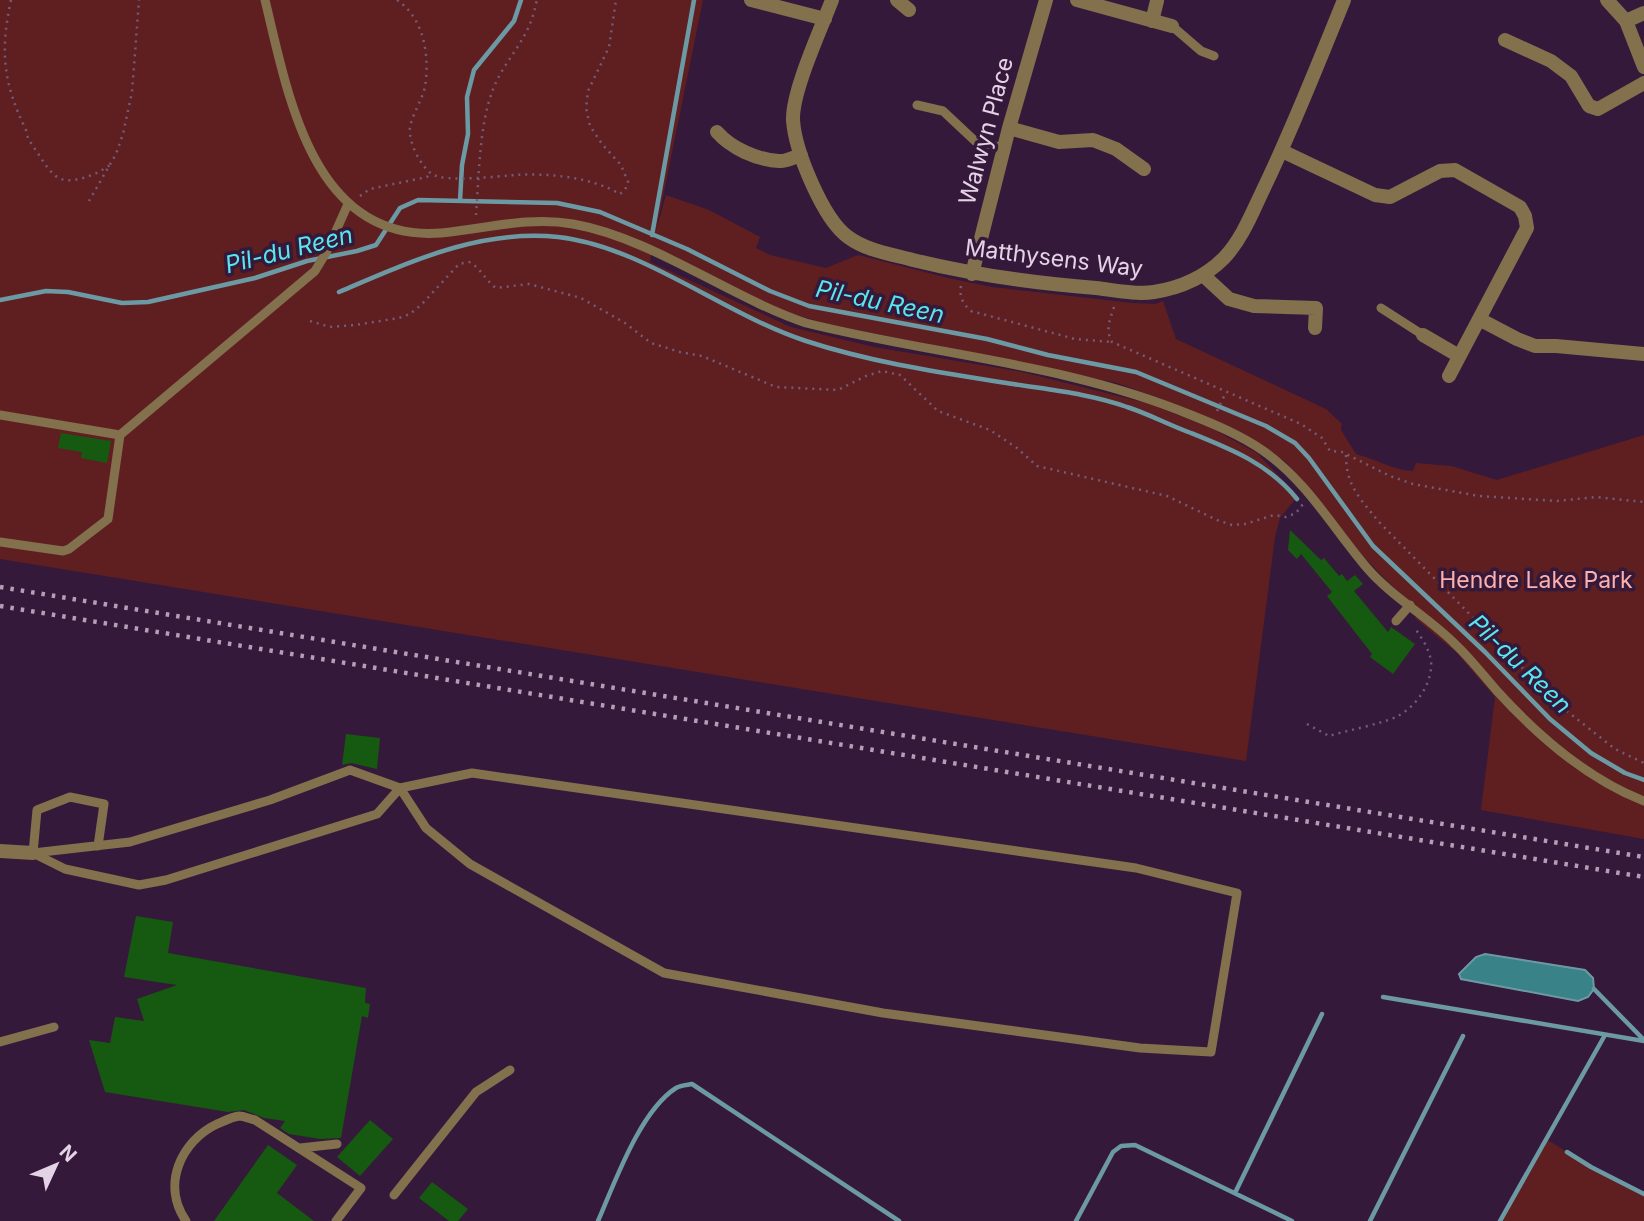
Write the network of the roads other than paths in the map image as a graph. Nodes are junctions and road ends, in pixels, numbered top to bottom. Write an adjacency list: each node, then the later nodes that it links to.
1 (265, 0): 29 (lane)
2 (751, 0): 12 (street)
3 (832, 0): 12 (street, Matthysens Way)
4 (897, 0): 10 (street)
5 (1046, 0): 21 (street, Walwyn Place)
6 (1077, 0): 13 (street)
7 (1344, 0): 25 (street, Matthysens Way)
8 (1607, 0): 14 (street)
9 (1157, 1): 13 (street)
10 (909, 10)
11 (1644, 13): 14 (street)
12 (825, 19): 26 (street, Matthysens Way)
13 (1152, 21): 15 (street)
14 (1626, 21): 18 (street)
15 (1172, 26): 17 (lane)
16 (1505, 40): 19 (street)
17 (1214, 56)
18 (1644, 67)
19 (1644, 83)
20 (917, 105): 24 (lane)
21 (1009, 128): 24 (street, Walwyn Place); 27 (street)
22 (717, 132): 26 (street)
23 (1137, 144): 27 (street)
24 (1004, 148): 30 (street, Walwyn Place)
25 (1282, 151): 31 (street, Matthysens Way); 33 (street)
26 (801, 155): 30 (street, Matthysens Way)
27 (1128, 158): 28 (street)
28 (1144, 169)
29 (348, 204): 40 (lane); 42 (lane)
30 (967, 273): 31 (street, Matthysens Way)
31 (1203, 275): 34 (street)
32 (1381, 308): 35 (lane)
33 (1479, 319): 36 (street); 37 (street)
34 (1315, 328)
35 (1423, 335): 37 (street)
36 (1644, 354)
37 (1459, 356): 38 (street)
38 (1449, 376)
39 (0, 415): 40 (lane)
40 (120, 435): 41 (lane)
41 (0, 542)
42 (1410, 605): 43 (lane); 45 (lane)
43 (1399, 617)
44 (400, 788): 44 (lane); 46 (lane); 48 (lane)
45 (1644, 801)
46 (98, 846): 48 (lane); 48 (lane)
47 (0, 851): 48 (street)
48 (33, 853)
49 (54, 1027): 50 (lane)
50 (0, 1042)
51 (510, 1070): 54 (lane)
52 (337, 1144): 53 (lane)
53 (300, 1148): 55 (lane); 56 (lane)
54 (394, 1195)
55 (186, 1221)
56 (336, 1221)

